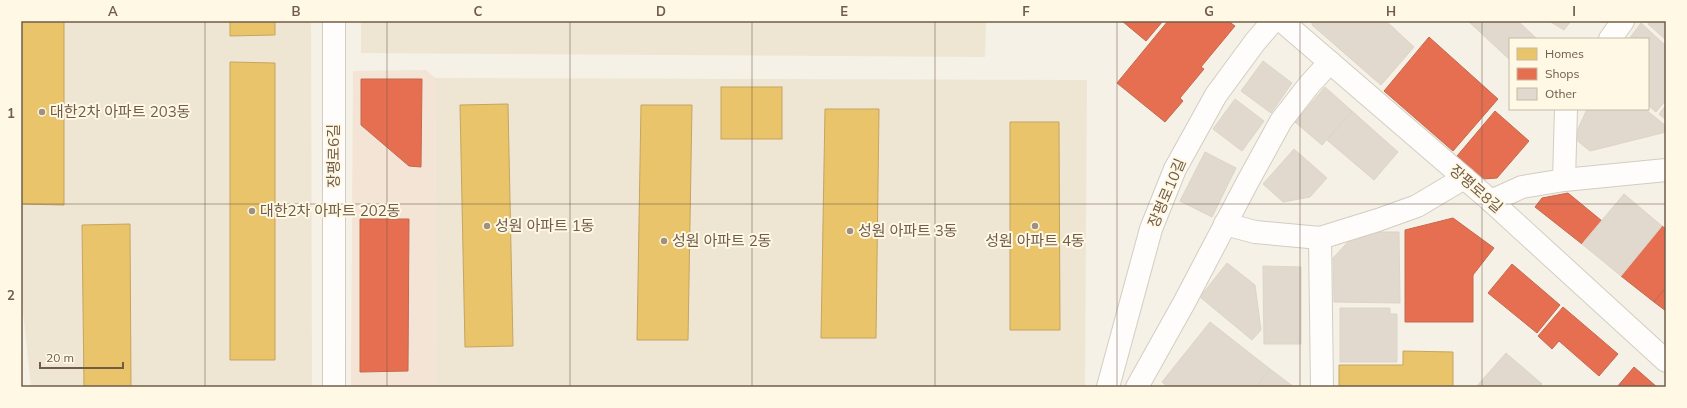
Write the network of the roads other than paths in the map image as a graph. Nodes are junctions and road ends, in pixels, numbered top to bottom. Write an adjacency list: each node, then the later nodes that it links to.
1 (334, 21): 15 (street, 장평로6길)
2 (1273, 21): 16 (street, 장평로10길)
3 (1282, 21): 6 (street, 장평로8길)
4 (1623, 21): 5 (street)
5 (1611, 38)
6 (1330, 62): 9 (street, 장평로8길); 12 (street)
7 (1566, 110): 10 (street)
8 (1666, 170): 10 (street)
9 (1464, 178): 11 (street, 장평로8길); 13 (street)
10 (1564, 180): 11 (street)
11 (1491, 202): 14 (street, 장평로8길)
12 (1225, 224): 13 (street); 17 (street)
13 (1320, 238): 18 (street)
14 (1666, 361)
15 (334, 387)
16 (1108, 387)
17 (1137, 387)
18 (1322, 387)

